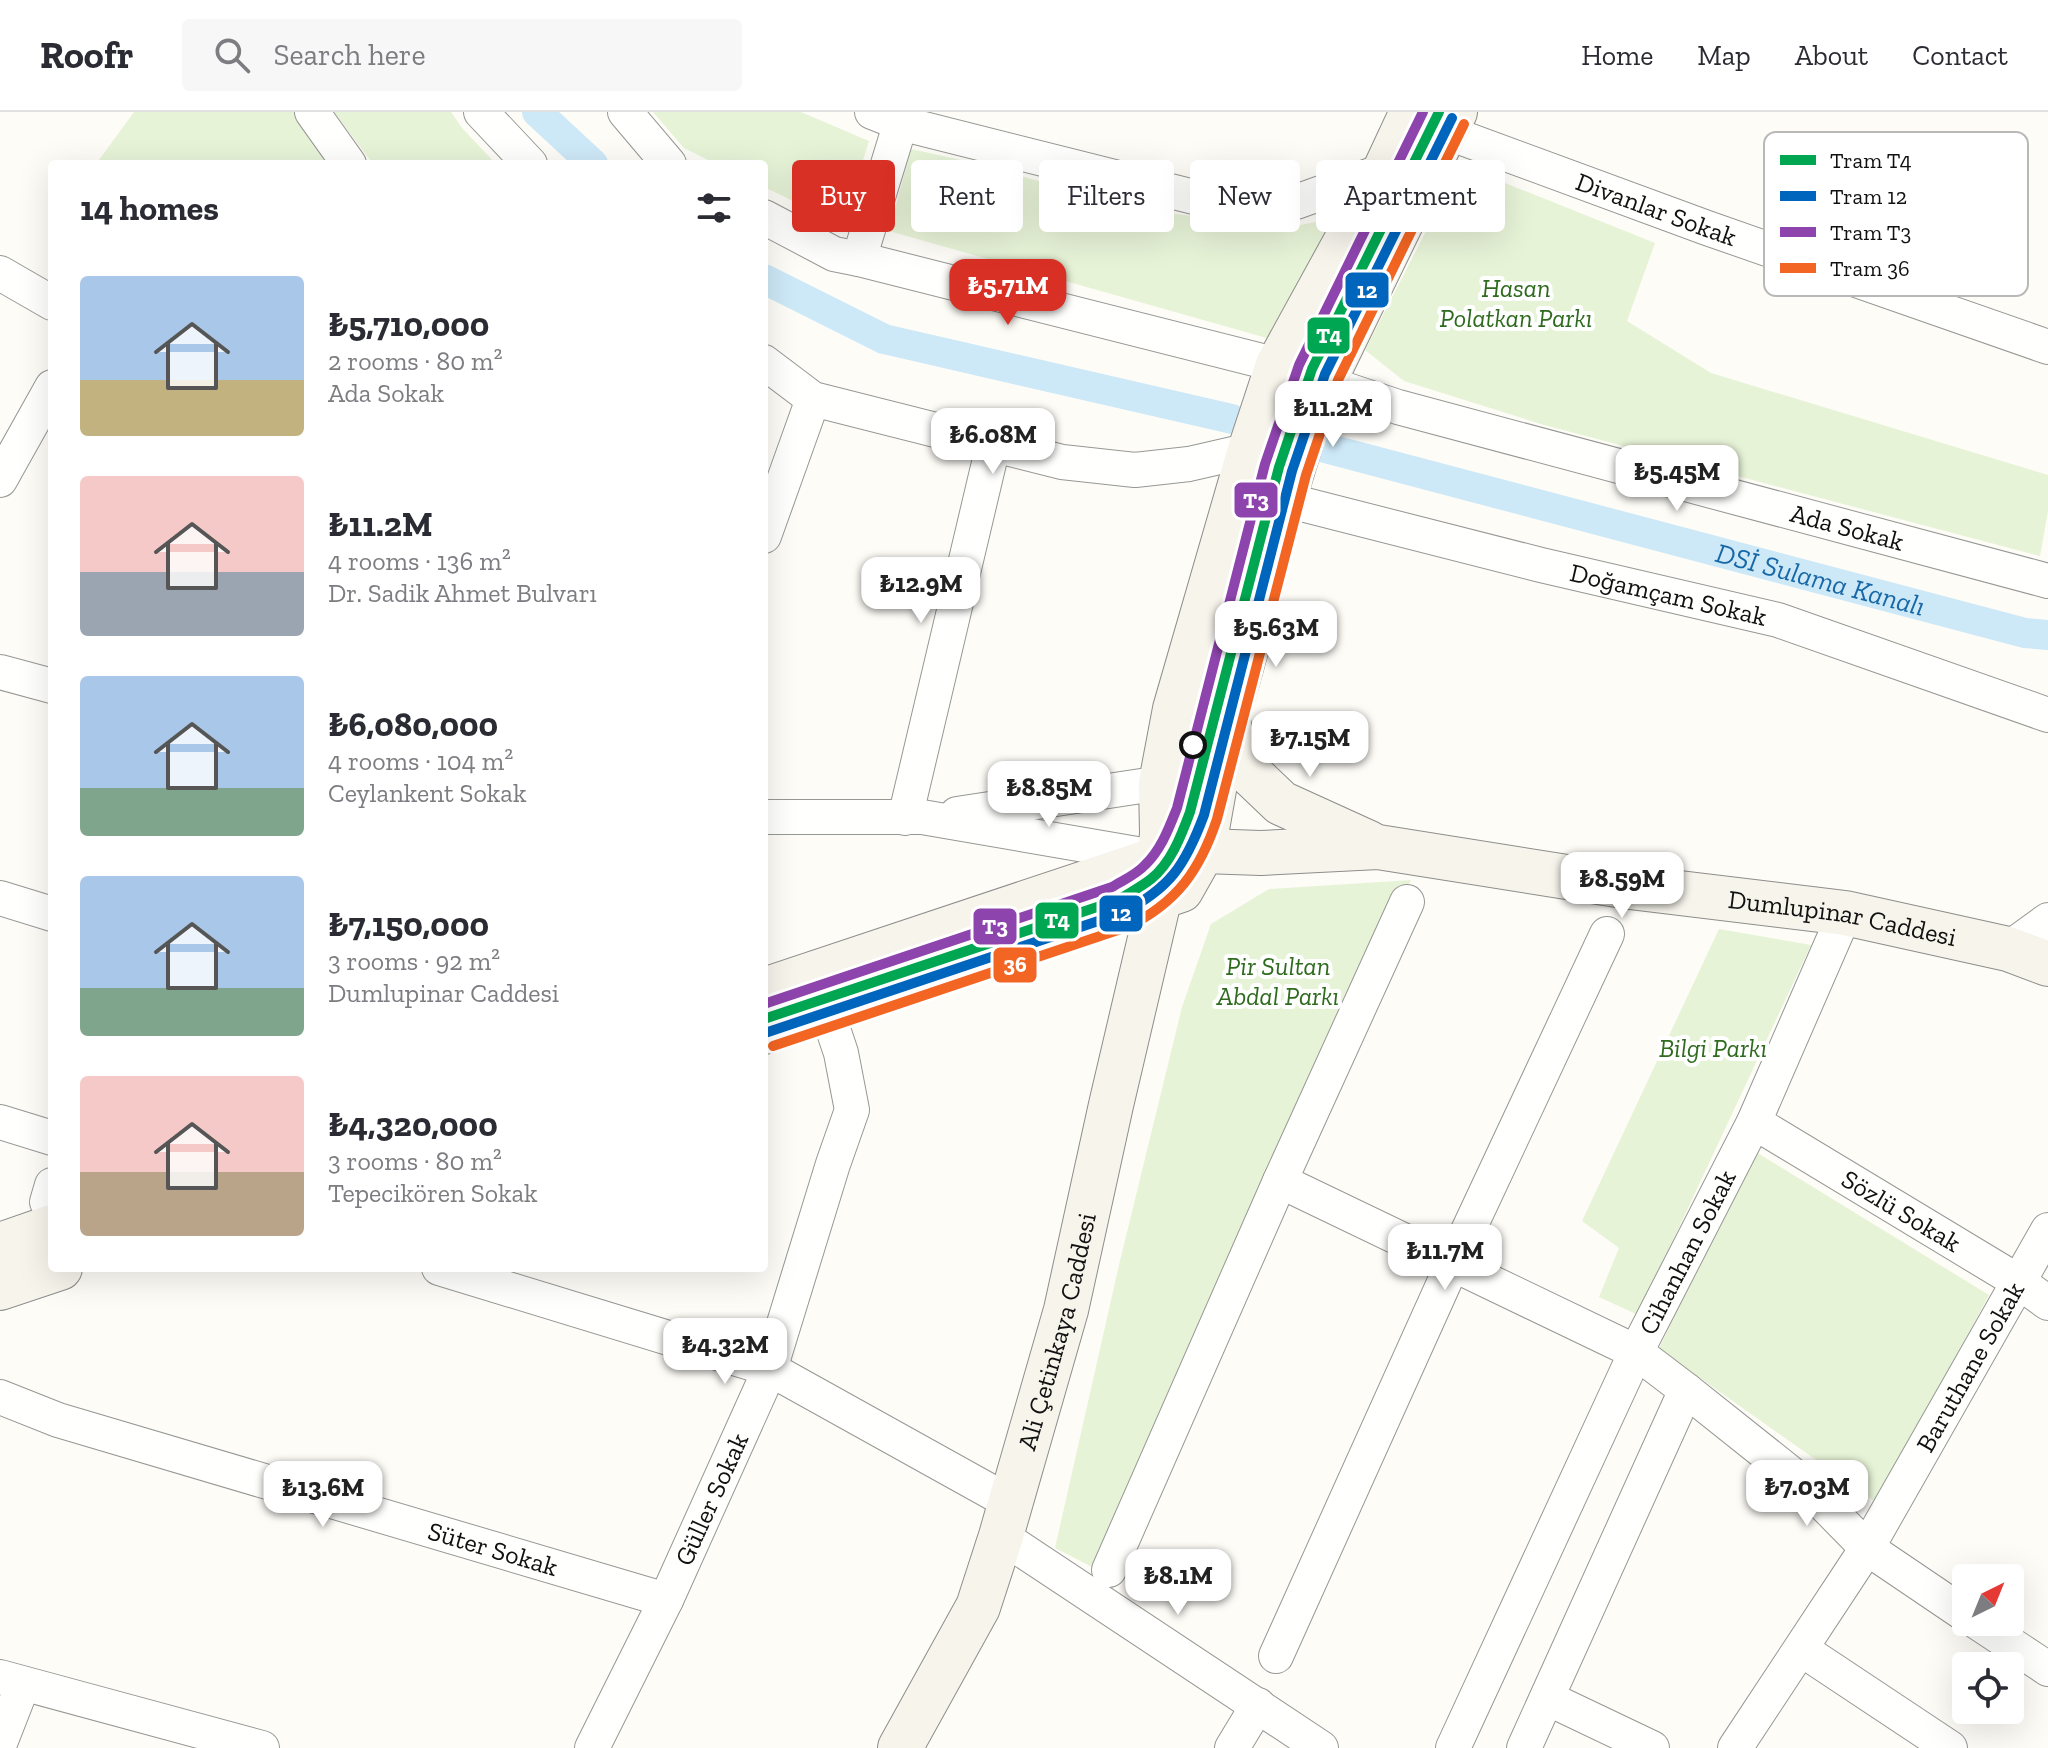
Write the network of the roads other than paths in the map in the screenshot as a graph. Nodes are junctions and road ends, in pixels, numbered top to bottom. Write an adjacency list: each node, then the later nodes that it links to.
1 (312, 112): 6 (street)
2 (481, 112): 7 (street)
3 (625, 112): 8 (street)
4 (892, 116): 10 (street); 14 (street)
5 (1437, 119): 9 (main road, Ali Çetinkaya Caddesi); 13 (street, Divanlar Sokak); 22 (main road)
6 (346, 160)
7 (526, 160)
8 (666, 160)
9 (1395, 160)
10 (1316, 195)
11 (768, 219): 14 (street)
12 (1351, 232): 20 (main road, Ali Çetinkaya Caddesi)
13 (1764, 248)
14 (859, 259): 20 (street)
15 (0, 273): 17 (street)
16 (1902, 296): 18 (street, Divanlar Sokak)
17 (48, 301)
18 (2048, 347)
19 (768, 365): 23 (street)
20 (1278, 365): 25 (main road, Ali Çetinkaya Caddesi)
21 (48, 394): 26 (street)
22 (1317, 394): 27 (main road); 29 (street, Ada Sokak)
23 (813, 399): 24 (street); 28 (street)
24 (993, 446): 25 (street); 36 (street)
25 (1250, 450): 34 (main road, Ali Çetinkaya Caddesi)
26 (0, 480)
27 (1282, 499): 32 (street, Doğamçam Sokak); 33 (main road)
28 (768, 525)
29 (2048, 581)
30 (0, 672): 31 (street)
31 (48, 685)
32 (2048, 715)
33 (1227, 717): 37 (main road); 38 (main road)
34 (1161, 783): 36 (street); 39 (main road, Ali Çetinkaya Caddesi)
35 (768, 817): 36 (street)
36 (917, 818): 39 (street)
37 (1378, 847): 38 (main road, Dumlupinar Caddesi); 43 (main road, Dumlupinar Caddesi)
38 (1203, 851): 39 (main road)
39 (1160, 877): 47 (main road); 48 (main road); 67 (main road, Ali Çetinkaya Caddesi)
40 (0, 898): 42 (street)
41 (1407, 902): 53 (street)
42 (48, 913)
43 (1845, 913): 46 (main road, Dumlupinar Caddesi); 51 (street, Cihanhan Sokak)
44 (2048, 920): 46 (street)
45 (1607, 934): 57 (street)
46 (2028, 956)
47 (768, 989)
48 (827, 1011): 49 (main road); 64 (street, Güller Sokak)
49 (768, 1031)
50 (0, 1122): 52 (street)
51 (1754, 1122): 60 (street, Sözlü Sokak); 63 (street, Cihanhan Sokak)
52 (48, 1137)
53 (1280, 1181): 57 (street); 69 (street)
54 (48, 1207): 56 (main road)
55 (2048, 1230): 60 (street, Baruthane Sokak)
56 (0, 1245)
57 (1453, 1263): 63 (street); 74 (street)
58 (48, 1272): 61 (main road)
59 (452, 1272): 64 (street)
60 (2019, 1282): 62 (street, Sözlü Sokak); 68 (street, Baruthane Sokak)
61 (0, 1288)
62 (2048, 1303)
63 (1636, 1352): 65 (street, Cihanhan Sokak); 85 (street)
64 (770, 1369): 67 (street); 70 (street, Güller Sokak)
65 (1686, 1390): 68 (street, Cihanhan Sokak); 77 (street)
66 (0, 1397): 70 (street, Süter Sokak)
67 (1006, 1520): 78 (street); 82 (main road, Ali Çetinkaya Caddesi)
68 (1867, 1548): 71 (street, Cihanhan Sokak); 73 (street, Baruthane Sokak)
69 (1109, 1570)
70 (666, 1600): 81 (street, Güller Sokak)
71 (1952, 1606)
72 (1998, 1636): 75 (street)
73 (1801, 1649): 88 (street, Baruthane Sokak); 89 (street)
74 (1276, 1656)
75 (2048, 1669)
76 (12, 1680): 79 (street); 80 (street)
77 (1547, 1698): 86 (street); 87 (street)
78 (1258, 1705): 83 (street); 84 (street)
79 (0, 1743)
80 (262, 1748)
81 (592, 1748)
82 (900, 1748)
83 (1232, 1748)
84 (1321, 1748)
85 (1453, 1748)
86 (1524, 1748)
87 (1652, 1748)
88 (1735, 1748)
89 (1950, 1748)

